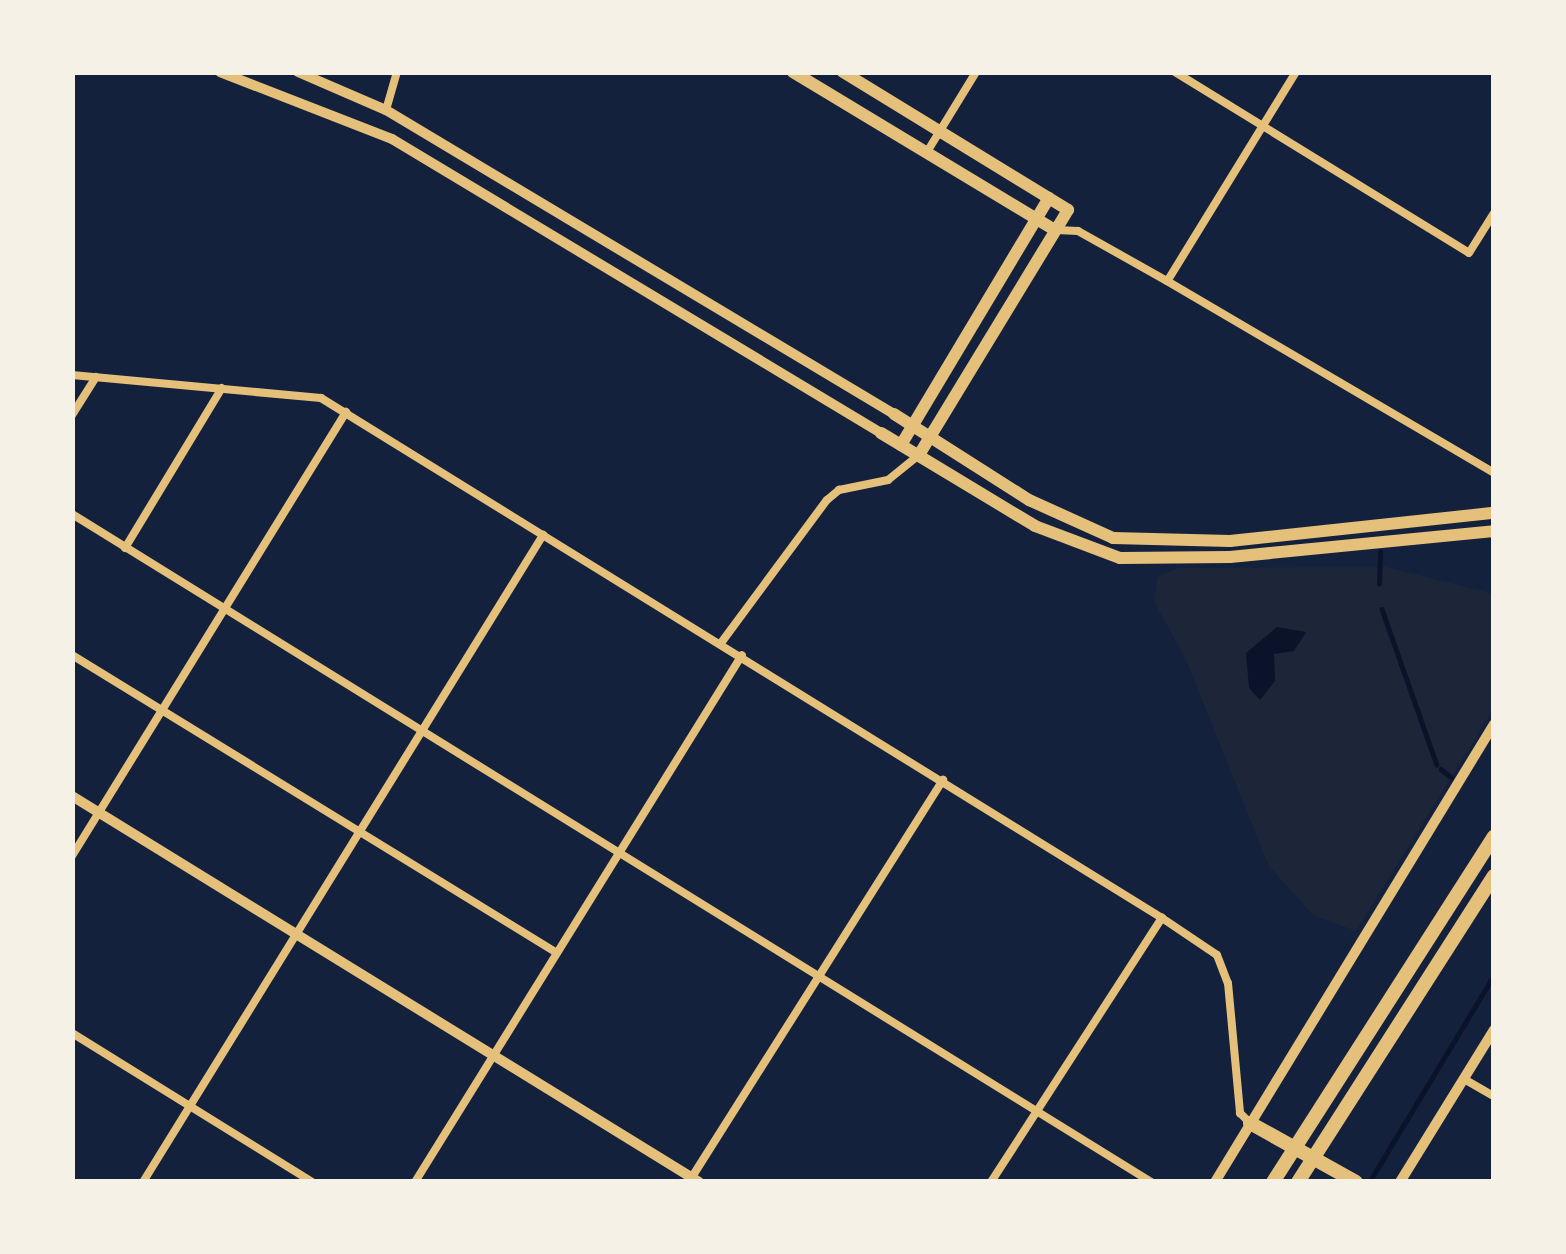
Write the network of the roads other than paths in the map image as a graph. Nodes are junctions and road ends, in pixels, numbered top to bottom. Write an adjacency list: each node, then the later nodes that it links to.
1 (220, 72): 27 (street)
2 (298, 72): 9 (street)
3 (397, 72): 9 (street)
4 (793, 72): 12 (main road)
5 (844, 72): 11 (main road)
6 (976, 72): 11 (street)
7 (1175, 72): 10 (street)
8 (1296, 72): 10 (street)
9 (386, 110): 24 (street)
10 (1261, 127): 15 (street); 19 (street)
11 (940, 131): 12 (street); 13 (main road)
12 (926, 152): 16 (main road)
13 (1049, 198): 14 (main road); 16 (main road)
14 (1068, 210): 17 (main road); 18 (street)
15 (1494, 213)
16 (1036, 218): 17 (main road); 26 (main road)
17 (1055, 230): 18 (street); 28 (main road)
18 (1078, 231): 19 (street)
19 (1168, 280): 31 (street)
20 (72, 375): 21 (street)
21 (96, 377): 22 (street); 25 (street)
22 (222, 388): 23 (street); 36 (street)
23 (346, 412): 35 (street); 37 (street)
24 (893, 414): 26 (main road)
25 (72, 415)
26 (912, 425): 28 (main road); 29 (main road)
27 (881, 434): 29 (main road)
28 (931, 436): 30 (main road); 32 (main road)
29 (901, 445): 30 (main road)
30 (920, 454): 34 (main road); 38 (street)
31 (1493, 473)
32 (1494, 513)
33 (72, 514): 36 (street)
34 (1494, 531)
35 (543, 535): 38 (street); 43 (street)
36 (125, 548): 37 (street)
37 (223, 609): 41 (street); 43 (street)
38 (721, 643): 40 (street)
39 (72, 655): 41 (street)
40 (742, 656): 44 (street); 50 (street)
41 (161, 709): 46 (street); 47 (street)
42 (1494, 724): 65 (street)
43 (423, 734): 47 (street); 50 (street)
44 (943, 780): 54 (street); 57 (street)
45 (72, 796): 46 (street)
46 (99, 812): 49 (street); 55 (street)
47 (359, 832): 55 (street); 56 (street)
48 (1494, 837): 66 (highway)
49 (72, 856)
50 (621, 856): 56 (street); 57 (street)
51 (1494, 876): 53 (highway)
52 (1494, 895): 53 (highway)
53 (1472, 906): 67 (highway)
54 (1162, 918): 64 (street); 65 (street)
55 (298, 934): 60 (street); 63 (street)
56 (557, 953): 60 (street)
57 (820, 978): 64 (street); 68 (street)
58 (1494, 1030): 61 (street)
59 (72, 1033): 63 (street)
60 (492, 1054): 68 (street); 71 (street)
61 (1464, 1078): 62 (street); 78 (street)
62 (1494, 1096)
63 (190, 1107): 69 (street); 70 (street)
64 (1036, 1112): 72 (street); 73 (street)
65 (1250, 1123): 66 (highway); 74 (street)
66 (1297, 1147): 67 (highway); 75 (highway)
67 (1314, 1158): 76 (highway); 77 (highway)
68 (695, 1180)
69 (143, 1182)
70 (312, 1182)
71 (415, 1182)
72 (991, 1182)
73 (1151, 1182)
74 (1215, 1182)
75 (1273, 1182)
76 (1298, 1182)
77 (1356, 1182)
78 (1400, 1182)

